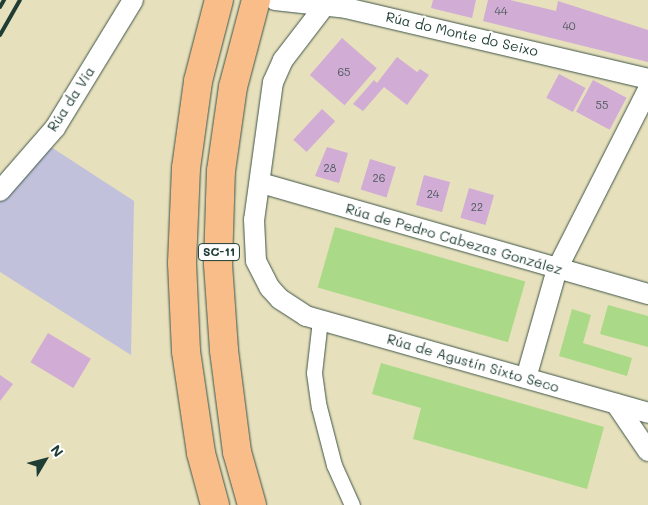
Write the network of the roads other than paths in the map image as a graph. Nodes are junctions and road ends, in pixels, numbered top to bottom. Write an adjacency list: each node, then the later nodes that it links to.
1 (133, 0): 10 (street, Rúa da Vía)
2 (219, 0): 18 (highway, SC-11)
3 (256, 0): 19 (highway, SC-11)
4 (275, 0): 5 (street, Rúa do Monte do Seixo)
5 (321, 4): 6 (street, Rúa do Monte do Seixo); 9 (street)
6 (346, 4): 7 (street, Rúa do Monte do Seixo)
7 (648, 78)
8 (648, 90): 11 (street)
9 (261, 183): 11 (street, Rúa de Pedro Cabezas González); 13 (street, Rúa de Agustín Sixto Seco)
10 (0, 191)
11 (558, 269): 12 (street, Rúa de Pedro Cabezas González); 14 (street)
12 (648, 294)
13 (320, 320): 14 (street, Rúa de Agustín Sixto Seco); 20 (street)
14 (526, 378): 15 (street, Rúa de Agustín Sixto Seco)
15 (616, 404): 16 (street, Rúa de Agustín Sixto Seco); 17 (street)
16 (648, 413)
17 (648, 451)
18 (215, 505)
19 (252, 505)
20 (352, 505)

